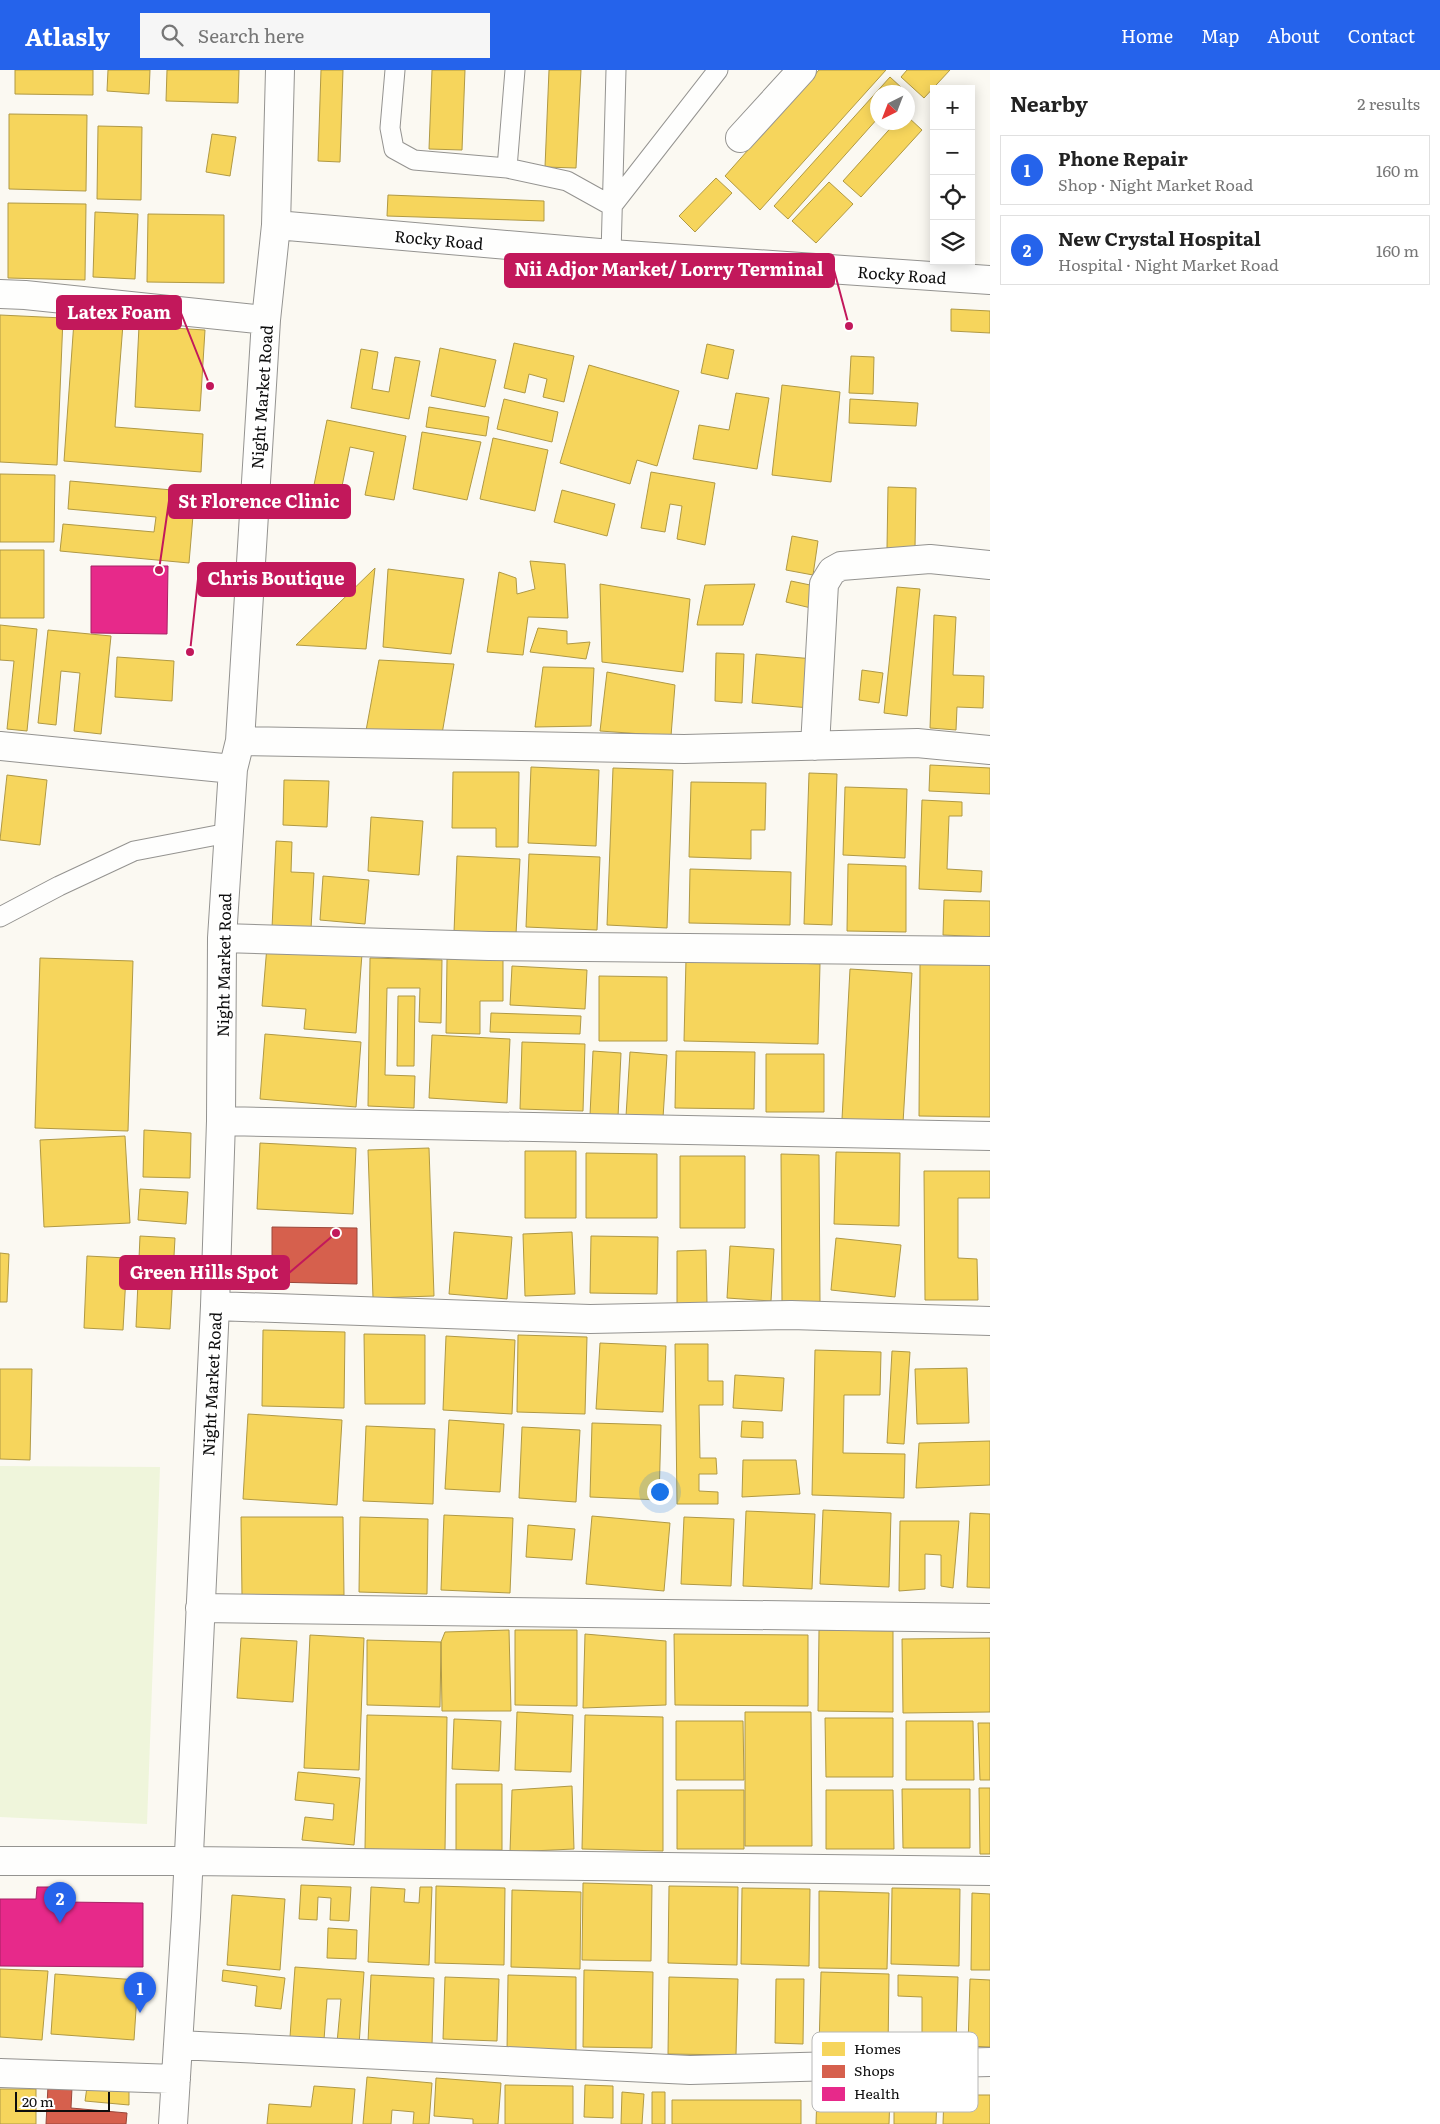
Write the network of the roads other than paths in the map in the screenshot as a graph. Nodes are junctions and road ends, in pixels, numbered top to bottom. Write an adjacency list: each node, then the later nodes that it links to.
1 (280, 70): 10 (street, Night Market Road)
2 (395, 70): 8 (lane)
3 (515, 70): 8 (lane)
4 (616, 70): 9 (lane)
5 (718, 70): 9 (lane)
6 (802, 70): 7 (street)
7 (740, 138)
8 (506, 168): 9 (lane)
9 (612, 206): 11 (lane)
10 (276, 224): 11 (street, Rocky Road); 14 (street, Night Market Road)
11 (611, 254): 12 (street, Rocky Road)
12 (990, 280)
13 (0, 294): 14 (street)
14 (266, 320): 16 (street, Night Market Road)
15 (990, 565): 18 (street)
16 (240, 741): 18 (street); 20 (street, Night Market Road)
17 (0, 746): 20 (street)
18 (815, 746): 19 (street)
19 (990, 750)
20 (233, 768): 21 (street, Night Market Road)
21 (228, 833): 22 (lane); 23 (street, Night Market Road)
22 (0, 917)
23 (222, 938): 24 (street); 25 (street, Night Market Road)
24 (990, 951)
25 (221, 1120): 26 (street); 27 (street, Night Market Road)
26 (990, 1136)
27 (215, 1306): 28 (street); 29 (street, Night Market Road)
28 (990, 1321)
29 (200, 1608): 30 (street); 32 (street, Night Market Road)
30 (990, 1618)
31 (0, 1861): 32 (street)
32 (188, 1861): 33 (street); 34 (street, Night Market Road)
33 (990, 1871)
34 (178, 2045): 35 (street); 37 (street, Night Market Road)
35 (812, 2067)
36 (0, 2073): 37 (street)
37 (176, 2079): 38 (street, Night Market Road)
38 (173, 2124)

